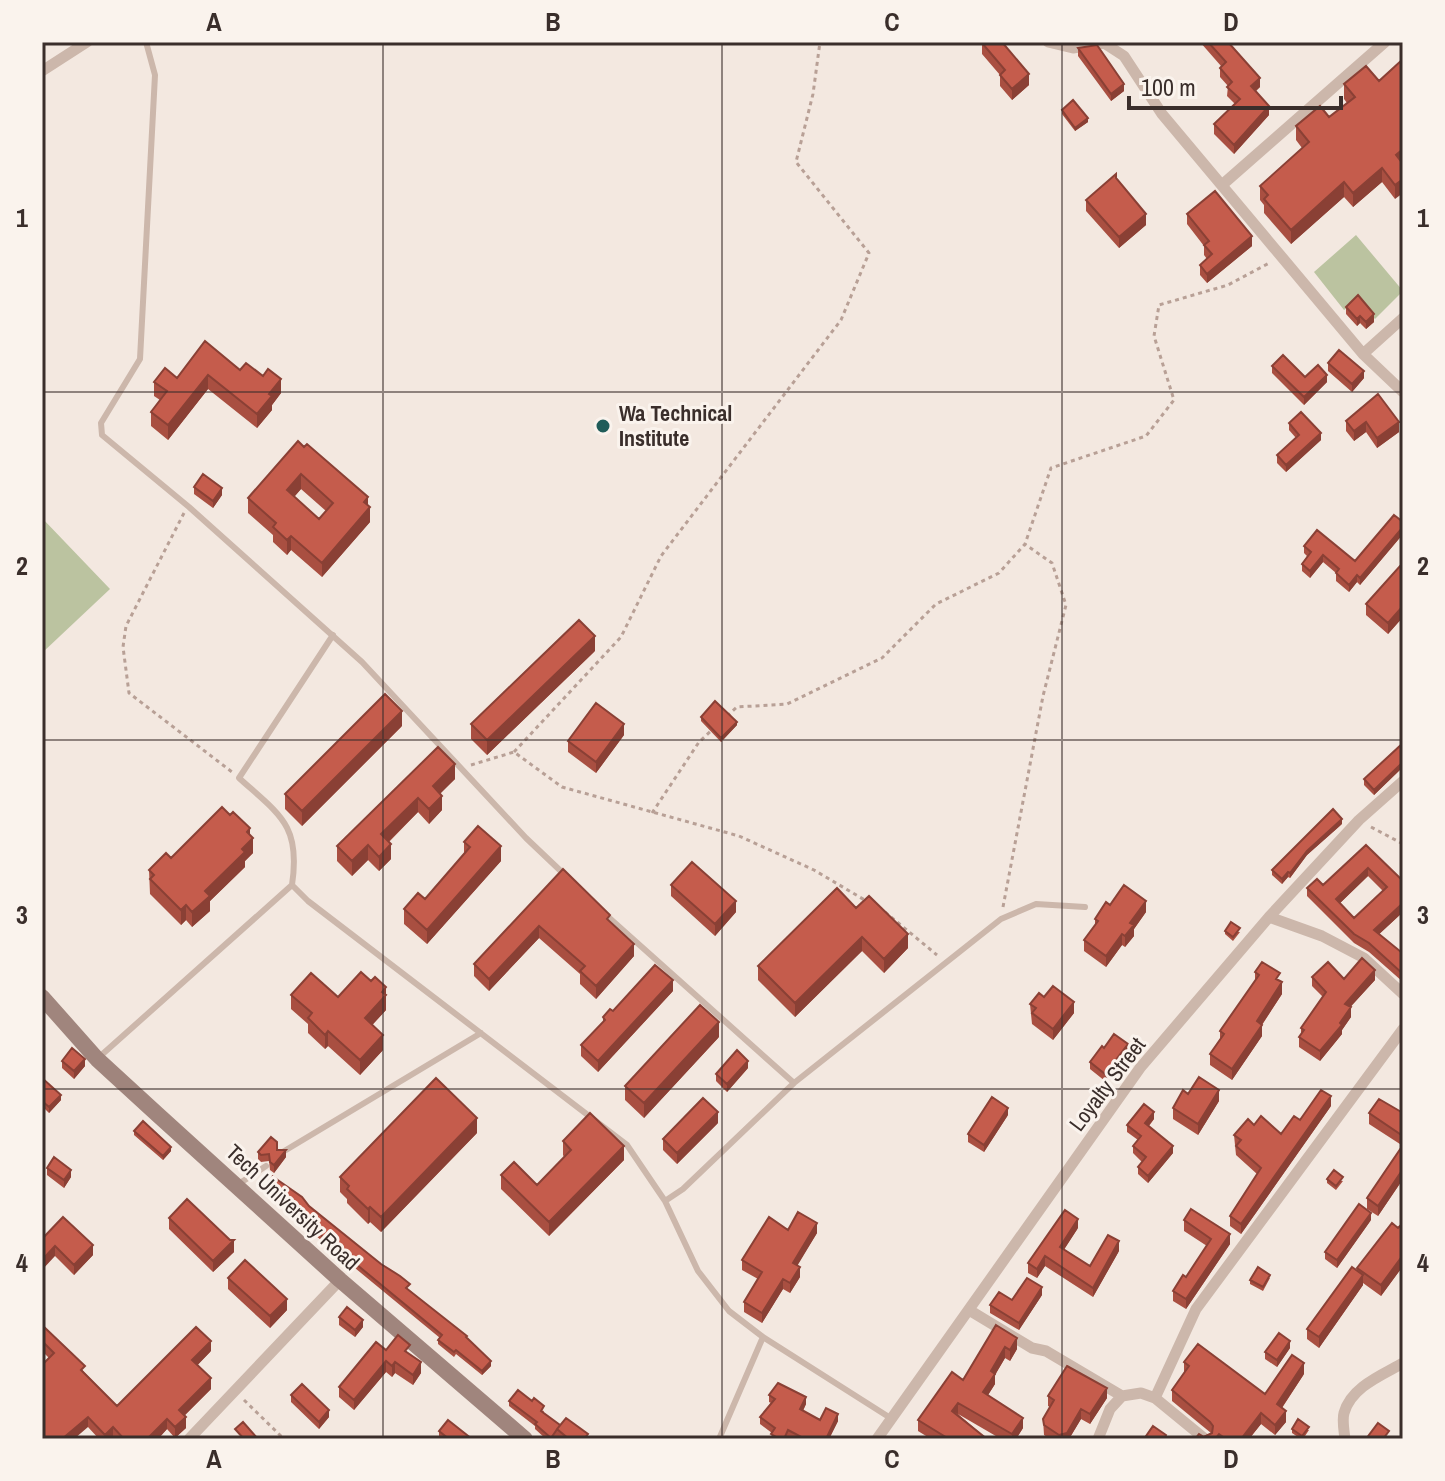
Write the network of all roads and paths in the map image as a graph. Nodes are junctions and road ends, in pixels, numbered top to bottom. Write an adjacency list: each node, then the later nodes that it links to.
1 (87, 42): 6 (street)
2 (146, 42): 12 (lane)
3 (820, 42): 15 (path)
4 (1048, 42): 7 (street)
5 (1385, 42): 7 (street)
6 (42, 71)
7 (1222, 185): 8 (street)
8 (1281, 256): 10 (street); 13 (path)
9 (1403, 318): 10 (street)
10 (1363, 354): 11 (street)
11 (1403, 392)
12 (189, 507): 14 (lane); 17 (path)
13 (1025, 544): 19 (path); 29 (path)
14 (333, 635): 16 (lane); 17 (lane)
15 (514, 752): 16 (path); 19 (path)
16 (461, 768): 22 (lane)
17 (239, 778): 23 (lane)
18 (1403, 781): 20 (street, Loyalty Street)
19 (652, 813): 24 (path)
20 (1359, 820): 21 (path); 28 (street, Loyalty Street)
21 (1403, 844)
22 (569, 879)
23 (292, 885): 34 (lane); 35 (lane)
24 (869, 903)
25 (1085, 907): 29 (lane)
26 (601, 910): 36 (lane)
27 (882, 911): 30 (path)
28 (1269, 917): 31 (street); 42 (street, Loyalty Street)
29 (1001, 919): 30 (lane)
30 (946, 963): 36 (lane)
31 (1403, 994)
32 (42, 997): 35 (street, Tech University Road)
33 (1403, 1029): 47 (street)
34 (481, 1033): 37 (lane); 40 (lane)
35 (97, 1059): 39 (street, Tech University Road)
36 (794, 1083): 40 (lane)
37 (281, 1153)
38 (266, 1166): 39 (lane)
39 (237, 1185): 41 (street, Tech University Road)
40 (665, 1201): 43 (lane)
41 (340, 1280): 45 (street); 51 (street, Tech University Road)
42 (969, 1310): 46 (street); 48 (street, Loyalty Street)
43 (763, 1337): 48 (lane); 52 (lane)
44 (1403, 1363): 56 (street)
45 (235, 1392): 49 (street); 50 (path)
46 (1122, 1396): 47 (street); 54 (street)
47 (1155, 1398): 55 (street)
48 (892, 1419): 53 (street, Loyalty Street)
49 (189, 1439)
50 (284, 1439)
51 (525, 1439)
52 (719, 1439)
53 (877, 1439)
54 (1098, 1439)
55 (1205, 1439)
56 (1345, 1439)

